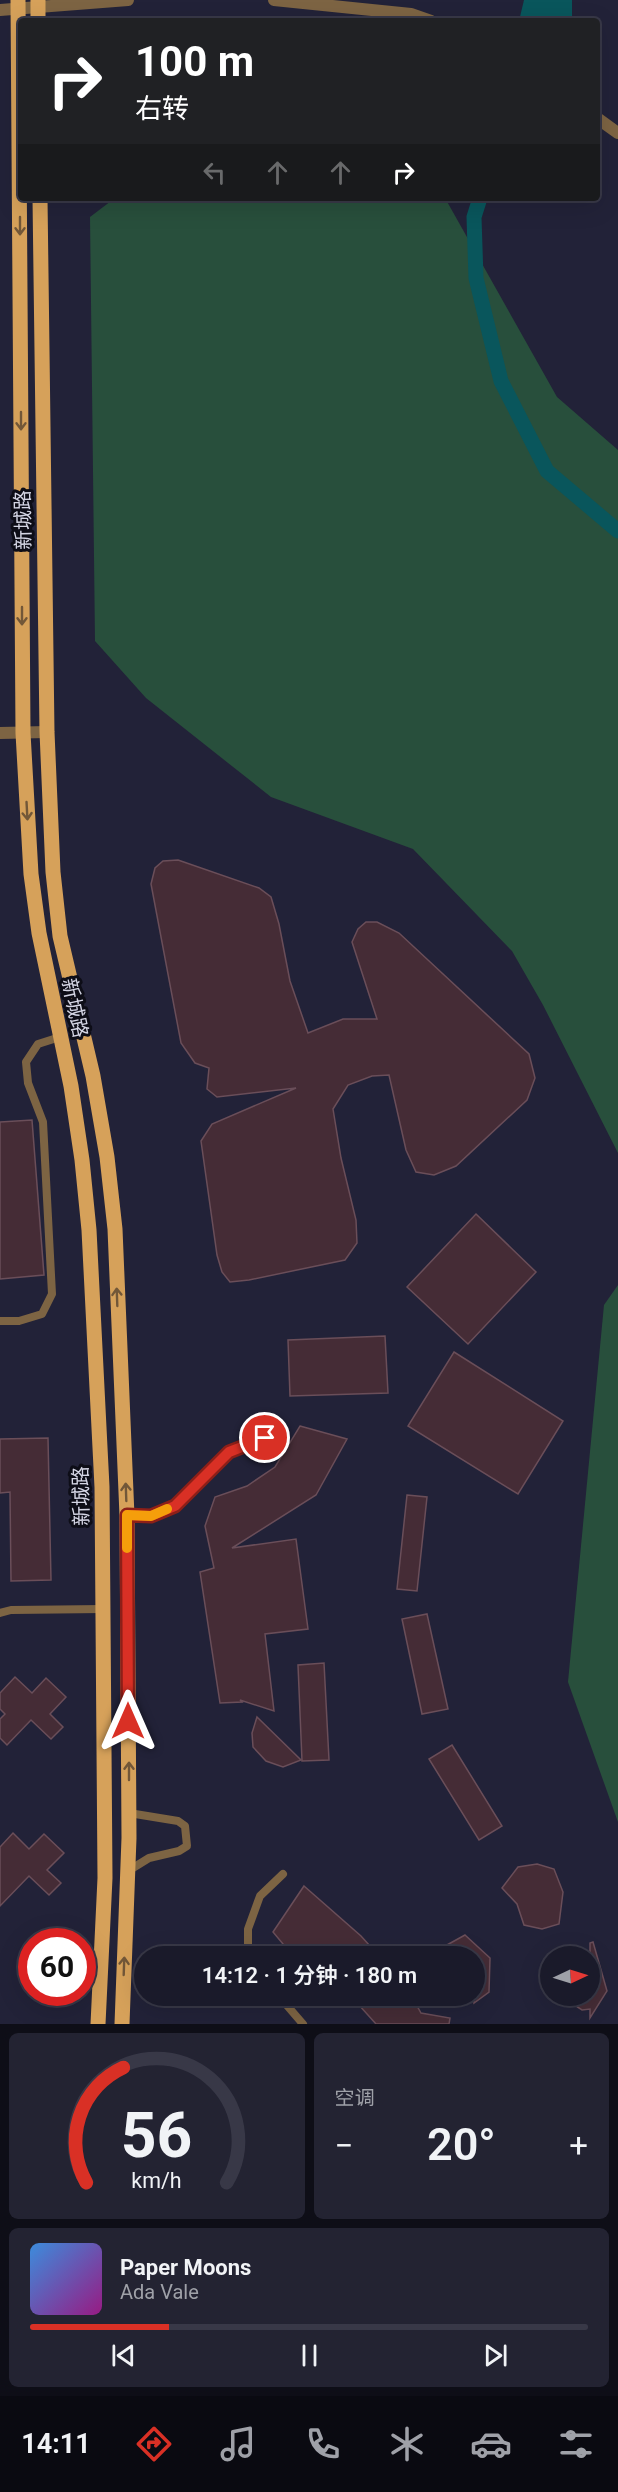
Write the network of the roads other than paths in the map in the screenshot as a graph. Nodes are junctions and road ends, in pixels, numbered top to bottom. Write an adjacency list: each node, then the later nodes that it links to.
1 (128, 0): 4 (street)
2 (274, 0): 6 (street)
3 (19, 4): 4 (street); 5 (street)
4 (38, 9)
5 (0, 10)
6 (422, 18)
7 (600, 120): 8 (street)
8 (618, 133)
9 (20, 201): 13 (main road, 新城路, one-way to 13)
10 (40, 201): 11 (main road, 新城路)
11 (47, 732): 13 (street); 17 (main road, 新城路, one-way to 11)
12 (0, 733): 13 (street)
13 (23, 733): 14 (main road, 新城路, one-way to 14)
14 (60, 1038): 15 (lane); 18 (main road, 新城路)
15 (0, 1321)
16 (265, 1438): 17 (lane)
17 (127, 1515): 20 (main road, 新城路, one-way to 17)
18 (103, 1609): 19 (lane); 25 (main road, 新城路)
19 (0, 1613)
20 (129, 1813): 21 (main road, 新城路); 21 (lane)
21 (128, 1871): 26 (main road, 新城路, one-way to 21)
22 (283, 1874): 23 (lane)
23 (248, 1946)
24 (287, 2006): 27 (lane)
25 (98, 2024)
26 (122, 2024)
27 (303, 2024)

